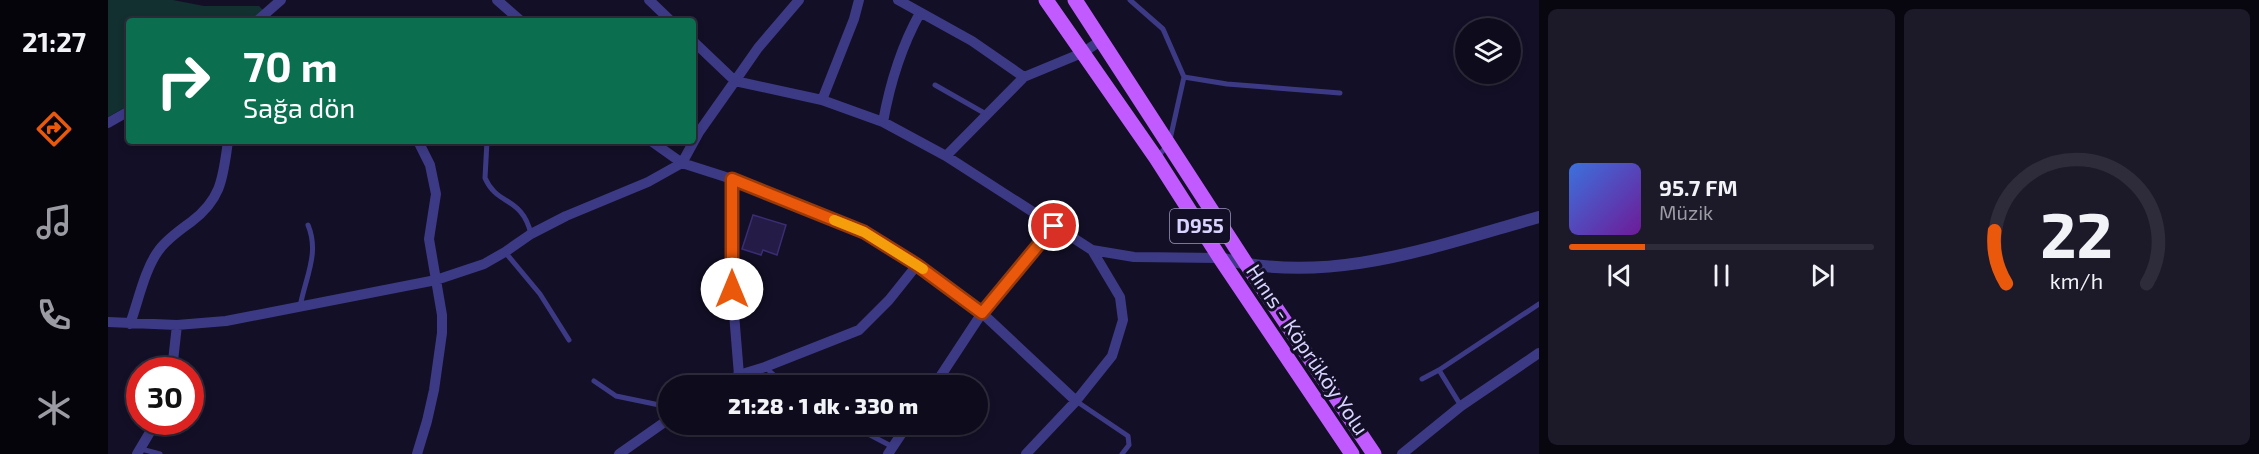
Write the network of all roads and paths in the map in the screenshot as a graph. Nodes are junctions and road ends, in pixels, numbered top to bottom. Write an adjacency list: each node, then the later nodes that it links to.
1 (281, 0): 11 (street)
2 (497, 0): 12 (street)
3 (649, 0): 13 (street)
4 (799, 0): 19 (street)
5 (859, 0): 22 (street)
6 (898, 0): 10 (street)
7 (1046, 0): 16 (main road, Hınıs - Köprüköy Yolu / D955)
8 (1075, 0): 14 (main road, Hınıs - Köprüköy Yolu / D955)
9 (1130, 0): 18 (lane)
10 (920, 13): 17 (street); 25 (street)
11 (260, 18)
12 (513, 18)
13 (669, 18)
14 (1102, 40): 16 (street); 33 (main road, Hınıs - Köprüköy Yolu / D955)
15 (696, 44): 19 (street)
16 (1082, 53): 17 (street); 35 (main road, Hınıs - Köprüköy Yolu / D955)
17 (1024, 77): 24 (street)
18 (1184, 77): 21 (lane); 33 (lane)
19 (735, 81): 22 (street); 27 (street)
20 (935, 85): 24 (lane)
21 (1340, 93)
22 (822, 100): 25 (street)
23 (126, 113): 26 (street)
24 (986, 114): 34 (street)
25 (884, 122): 34 (street)
26 (108, 123)
27 (696, 137)
28 (228, 144): 52 (street)
29 (419, 144): 47 (street)
30 (487, 144): 41 (lane)
31 (655, 144): 36 (street)
32 (692, 144): 36 (street)
33 (1169, 144): 35 (lane); 46 (main road, Hınıs - Köprüköy Yolu / D955)
34 (946, 156): 40 (street)
35 (1156, 158): 44 (main road, Hınıs - Köprüköy Yolu / D955)
36 (682, 163): 37 (street); 41 (street)
37 (732, 179): 45 (street); 59 (street)
38 (1539, 217): 46 (street)
39 (308, 225): 49 (lane)
40 (1054, 226): 42 (street); 50 (street)
41 (531, 234): 43 (street)
42 (1092, 250): 44 (street); 64 (street)
43 (505, 252): 47 (street); 54 (lane)
44 (1220, 258): 46 (street); 78 (main road, Hınıs - Köprüköy Yolu / D955)
45 (917, 265): 50 (street); 57 (street)
46 (1247, 265): 79 (main road, Hınıs - Köprüköy Yolu / D955)
47 (436, 280): 49 (street); 74 (street)
48 (1539, 304): 58 (lane)
49 (300, 307): 53 (street)
50 (982, 313): 61 (street); 64 (street)
51 (108, 322): 52 (street)
52 (130, 324): 53 (street)
53 (177, 325): 56 (street)
54 (569, 340)
55 (1539, 353): 66 (street)
56 (173, 357)
57 (765, 367): 59 (street); 60 (lane)
58 (1440, 370): 62 (lane); 66 (lane)
59 (739, 375)
60 (774, 375)
61 (941, 375)
62 (1422, 379)
63 (594, 381): 65 (lane)
64 (1076, 401): 76 (street); 77 (lane)
65 (658, 405)
66 (1461, 406): 80 (street)
67 (658, 427): 75 (street)
68 (149, 435): 72 (street)
69 (866, 435): 71 (lane)
70 (900, 435): 71 (street)
71 (890, 450)
72 (139, 452): 73 (lane)
73 (160, 454)
74 (417, 454)
75 (620, 454)
76 (1026, 454)
77 (1122, 454)
78 (1352, 454)
79 (1374, 454)
80 (1402, 454)

